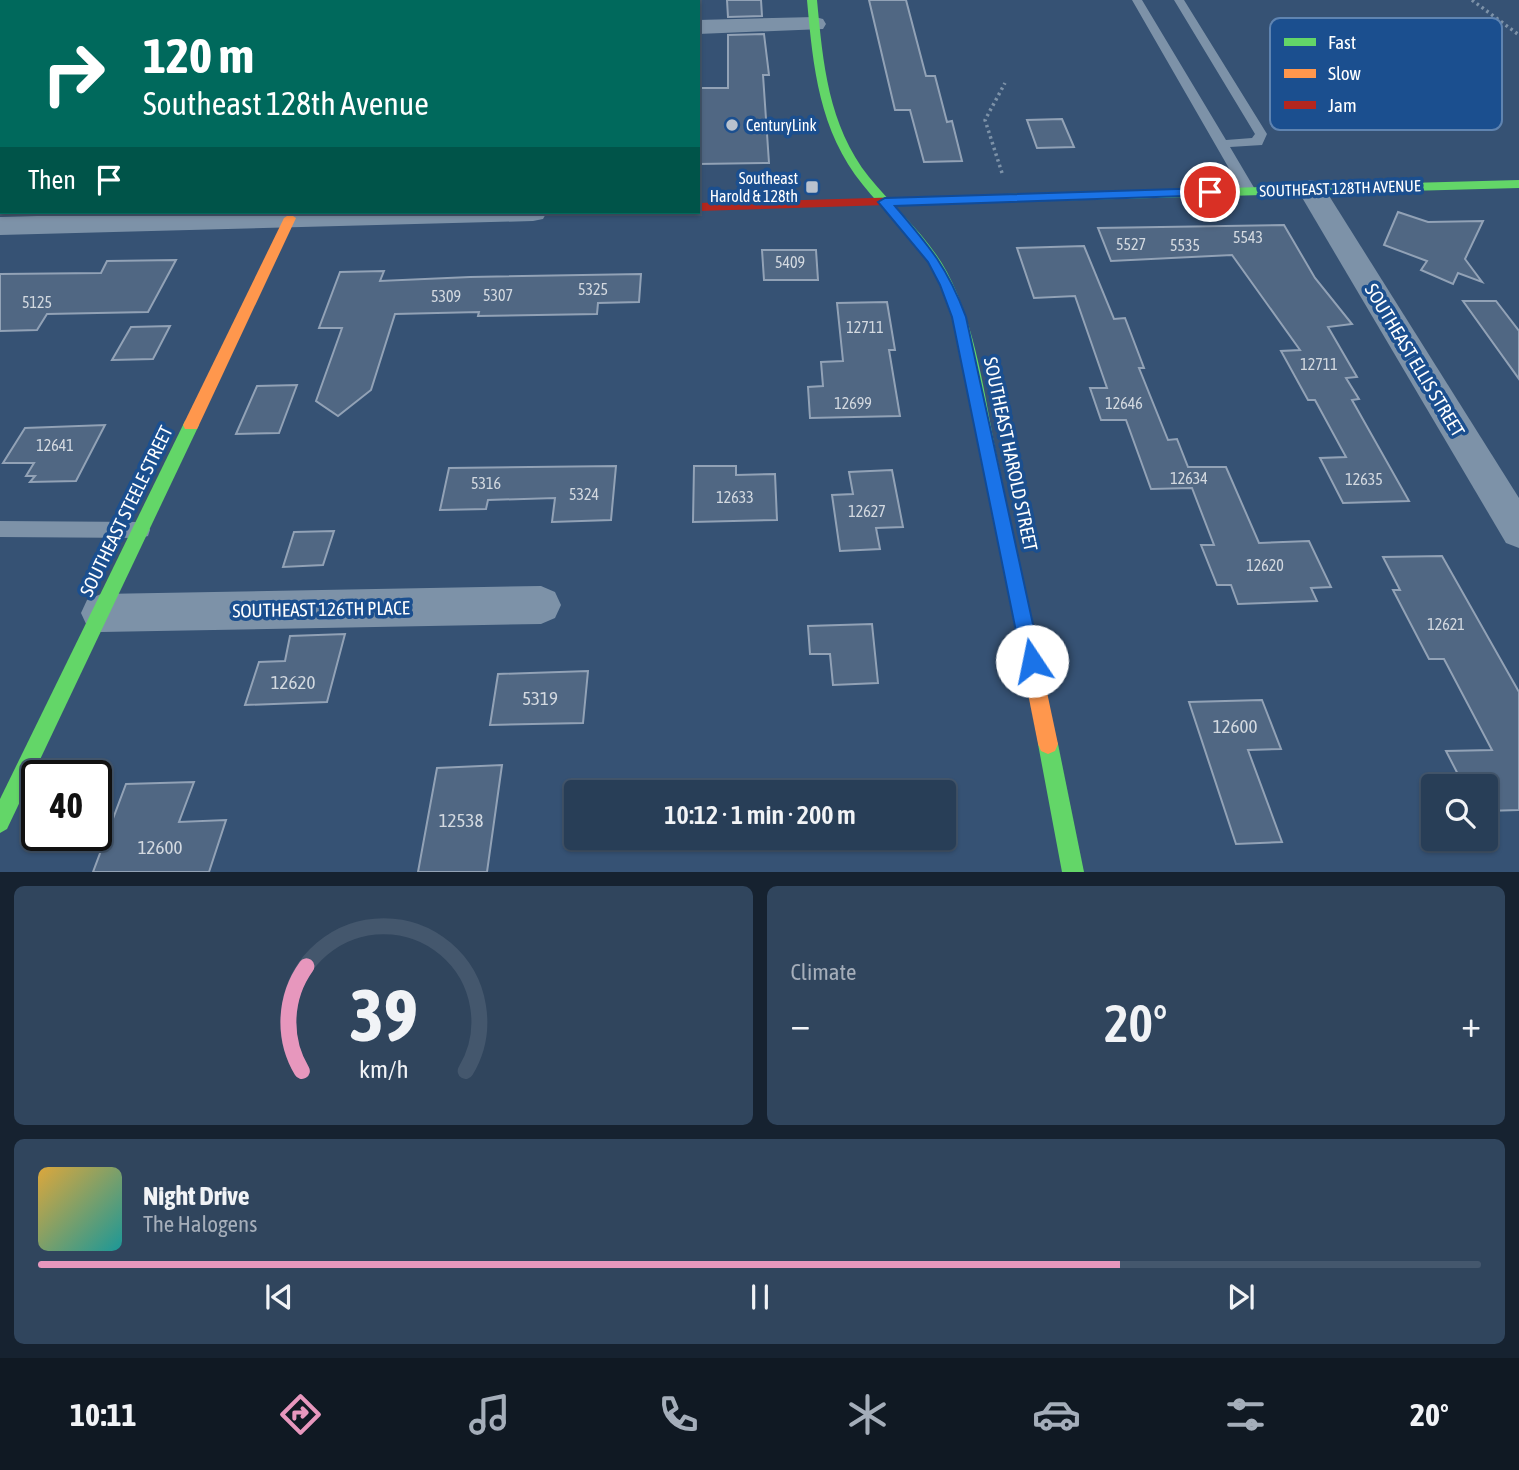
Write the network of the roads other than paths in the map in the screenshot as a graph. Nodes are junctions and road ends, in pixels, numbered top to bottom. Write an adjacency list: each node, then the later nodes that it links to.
1 (812, 0): 4 (street, SOUTHEAST HAROLD STREET)
2 (1137, 0): 6 (lane)
3 (1179, 0): 6 (lane)
4 (815, 24): 5 (street); 10 (street, SOUTHEAST HAROLD STREET)
5 (700, 27)
6 (1222, 144): 9 (lane)
7 (1519, 184): 8 (street, SOUTHEAST 128TH AVENUE)
8 (1311, 189): 9 (street, SOUTHEAST 128TH AVENUE); 17 (street, SOUTHEAST ELLIS STREET)
9 (1249, 191): 10 (street, SOUTHEAST 128TH AVENUE)
10 (885, 202): 11 (street, SOUTHEAST 128TH AVENUE); 21 (street, SOUTHEAST HAROLD STREET)
11 (700, 207)
12 (452, 214): 13 (street)
13 (290, 218): 14 (street); 16 (street, SOUTHEAST STEELE STREET)
14 (0, 226)
15 (0, 529): 16 (lane)
16 (141, 530): 19 (street, SOUTHEAST STEELE STREET)
17 (1519, 531)
18 (541, 606): 19 (street, SOUTHEAST 126TH PLACE)
19 (101, 613): 20 (street, SOUTHEAST STEELE STREET)
20 (0, 822)
21 (1073, 872)

